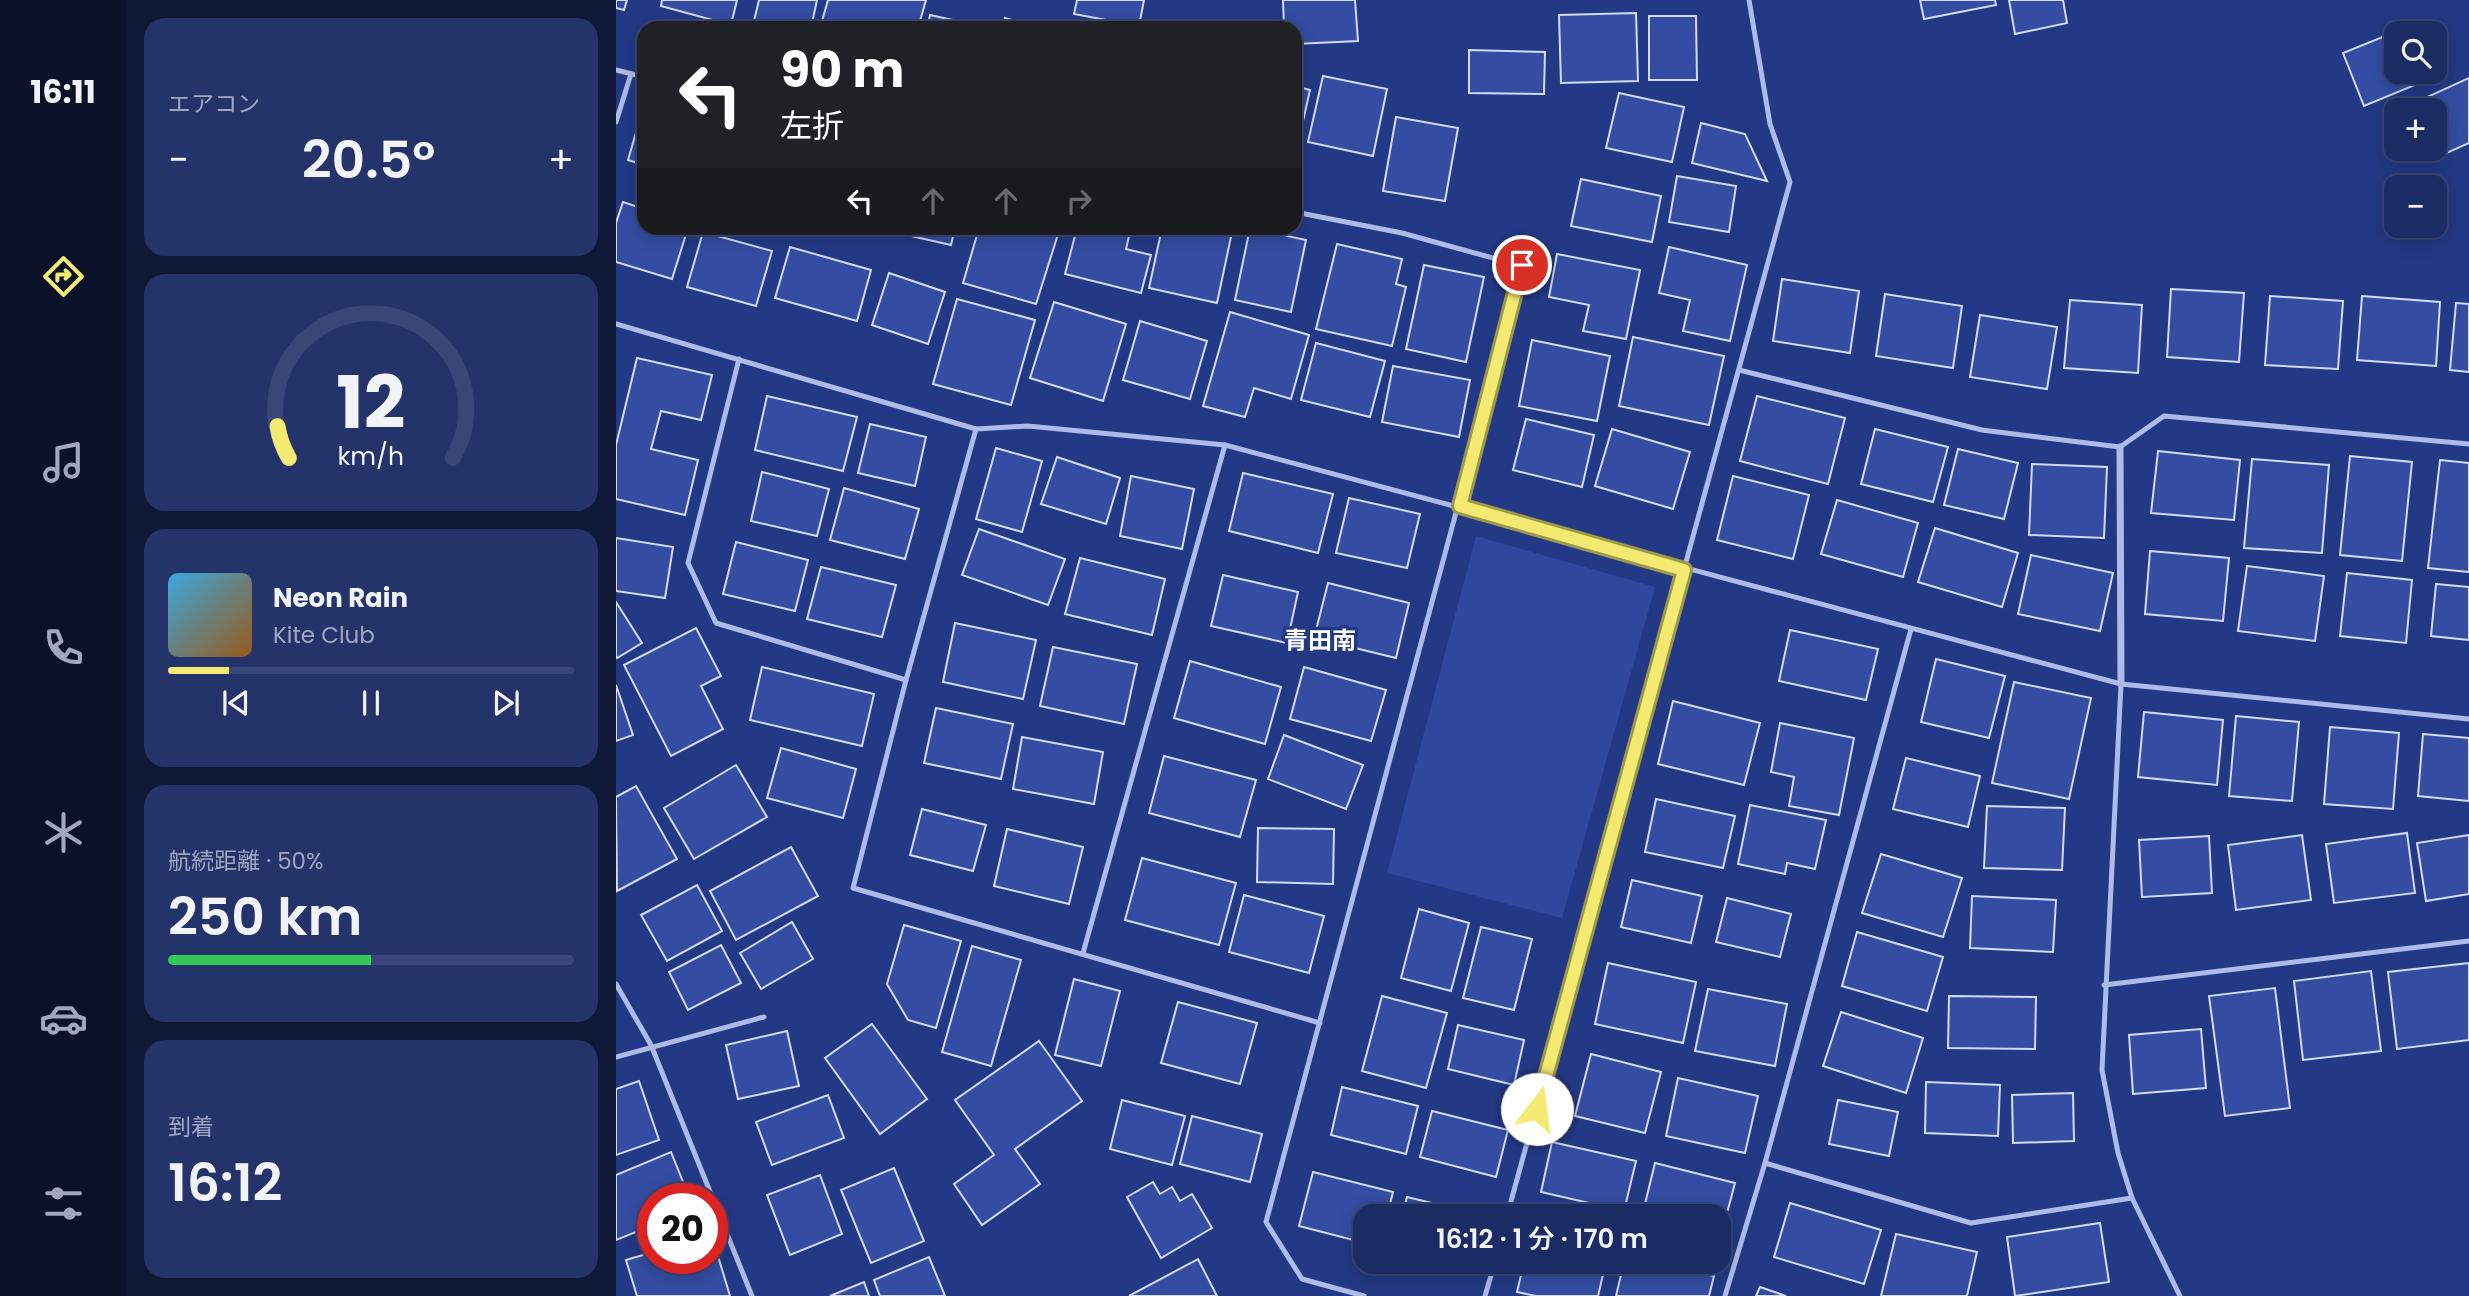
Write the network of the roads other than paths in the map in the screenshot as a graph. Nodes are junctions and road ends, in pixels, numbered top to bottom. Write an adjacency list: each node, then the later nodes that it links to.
1 (1749, 0): 9 (lane)
2 (616, 70): 3 (lane)
3 (631, 74): 4 (lane); 5 (lane)
4 (637, 75)
5 (616, 122)
6 (1302, 213): 14 (lane)
7 (616, 324): 8 (lane)
8 (739, 359): 10 (lane); 17 (lane)
9 (1739, 370): 13 (lane); 15 (lane)
10 (976, 429): 12 (lane); 17 (lane)
11 (2469, 443): 13 (lane)
12 (1225, 445): 14 (lane); 21 (lane)
13 (2120, 447): 18 (street)
14 (1460, 506): 15 (lane); 25 (lane)
15 (1684, 570): 16 (lane); 30 (lane)
16 (1911, 629): 18 (lane); 28 (lane)
17 (906, 680): 21 (lane)
18 (2121, 684): 19 (lane); 23 (lane)
19 (2469, 719)
20 (2469, 940): 23 (lane)
21 (1083, 953): 25 (lane)
22 (616, 984): 26 (lane)
23 (2104, 985): 29 (lane)
24 (764, 1017): 26 (lane)
25 (1320, 1023): 33 (lane)
26 (651, 1045): 27 (lane); 32 (lane)
27 (616, 1057)
28 (1765, 1163): 29 (lane); 35 (lane)
29 (2132, 1198): 36 (lane)
30 (1510, 1204)
31 (1491, 1274): 34 (lane)
32 (752, 1296)
33 (1364, 1296)
34 (1485, 1296)
35 (1725, 1296)
36 (2180, 1296)

